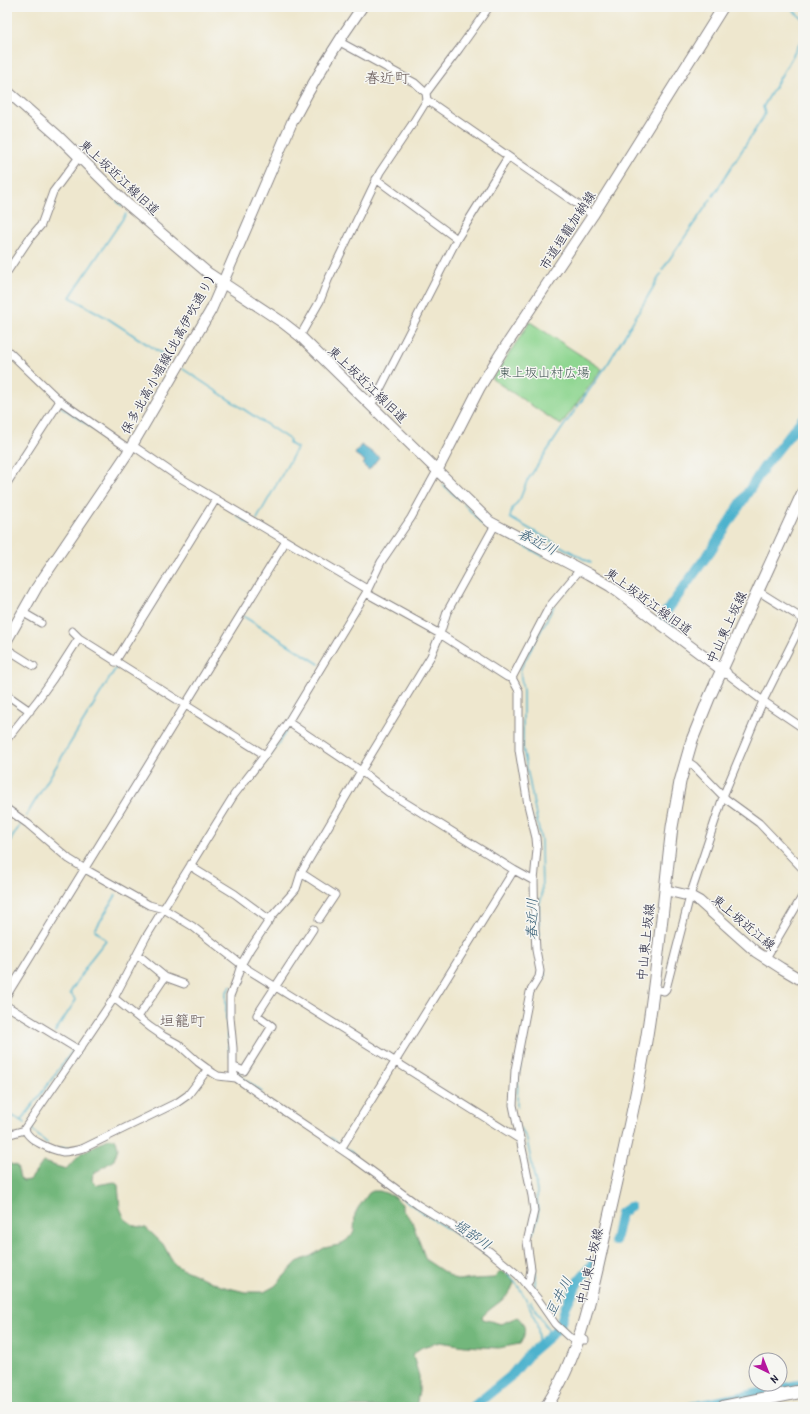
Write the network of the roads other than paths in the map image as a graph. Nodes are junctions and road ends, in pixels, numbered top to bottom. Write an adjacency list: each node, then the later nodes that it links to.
1 (362, 7): 4 (street, 保多北高小堀線(北高伊吹通り))
2 (489, 7): 6 (street)
3 (723, 7): 10 (street, 市道垣籠加納線)
4 (338, 41): 6 (street); 13 (street, 保多北高小堀線(北高伊吹通り))
5 (7, 91): 7 (street, 東上坂近江線旧道)
6 (427, 96): 8 (street); 9 (street)
7 (80, 157): 12 (street); 13 (street, 東上坂近江線旧道)
8 (508, 157): 10 (street); 11 (street)
9 (376, 179): 11 (street); 14 (street)
10 (593, 215): 19 (street, 市道垣籠加納線)
11 (457, 239): 17 (street)
12 (7, 272)
13 (223, 284): 14 (street, 東上坂近江線旧道); 18 (street, 保多北高小堀線(北高伊吹通り))
14 (300, 336): 17 (street, 東上坂近江線旧道)
15 (7, 350): 16 (street)
16 (60, 401): 18 (street); 20 (street)
17 (370, 404): 19 (street, 東上坂近江線旧道)
18 (130, 447): 22 (street); 29 (street, 保多北高小堀線(北高伊吹通り))
19 (438, 469): 24 (street, 東上坂近江線旧道); 27 (street)
20 (7, 483)
21 (803, 492): 28 (main road, 中山東上坂線)
22 (216, 499): 25 (street); 36 (street)
23 (803, 506): 28 (main road, 中山東上坂線)
24 (495, 525): 26 (street, 東上坂近江線旧道); 33 (street)
25 (286, 541): 27 (street); 42 (street)
26 (579, 569): 38 (street, 東上坂近江線旧道); 39 (street)
27 (366, 591): 33 (street); 44 (street)
28 (760, 593): 30 (street); 38 (main road, 中山東上坂線)
29 (22, 612): 31 (street); 35 (street, 保多北高小堀線(北高伊吹通り))
30 (803, 620): 41 (street)
31 (41, 623)
32 (72, 631): 34 (street)
33 (440, 634): 39 (street); 49 (street)
34 (79, 638): 36 (street); 43 (street)
35 (7, 647): 37 (street)
36 (115, 662): 42 (street)
37 (34, 666)
38 (723, 672): 41 (street); 48 (main road, 中山東上坂線)
39 (512, 678): 57 (street)
40 (7, 695): 43 (street)
41 (763, 702): 45 (street); 50 (street)
42 (185, 705): 47 (street); 55 (street)
43 (30, 711): 46 (street)
44 (288, 722): 47 (street); 49 (street)
45 (803, 728)
46 (7, 739)
47 (265, 755): 52 (street)
48 (688, 762): 50 (street); 58 (main road, 中山東上坂線)
49 (361, 771): 54 (street); 56 (street)
50 (724, 796): 53 (street); 60 (street)
51 (7, 809): 55 (street)
52 (192, 865): 61 (street); 63 (street)
53 (803, 869)
54 (514, 870): 57 (street); 78 (street)
55 (83, 872): 61 (street); 73 (street)
56 (301, 873): 62 (street); 63 (street)
57 (534, 881): 84 (street)
58 (668, 890): 60 (street, 東上坂近江線); 72 (main road, 中山東上坂線)
59 (803, 895): 66 (street)
60 (690, 896): 66 (street, 東上坂近江線); 72 (street)
61 (164, 909): 65 (street); 67 (street)
62 (319, 919)
63 (270, 920): 67 (street)
64 (313, 929): 71 (street)
65 (137, 954): 68 (street); 74 (street)
66 (766, 958): 69 (street, 東上坂近江線)
67 (241, 965): 71 (street); 79 (street)
68 (165, 976): 70 (street); 76 (street)
69 (803, 981)
70 (184, 984)
71 (275, 986): 78 (street); 79 (street)
72 (657, 990): 87 (main road, 中山東上坂線)
73 (7, 996)
74 (114, 998): 76 (street); 77 (street)
75 (7, 1006): 77 (street)
76 (138, 1017): 80 (street)
77 (79, 1050): 82 (street)
78 (396, 1062): 84 (street); 85 (street)
79 (234, 1066): 81 (street)
80 (208, 1069): 81 (street); 82 (street)
81 (236, 1078): 85 (street)
82 (25, 1130): 83 (street)
83 (7, 1135)
84 (521, 1140): 86 (street)
85 (341, 1149): 86 (street)
86 (526, 1285): 87 (street)
87 (582, 1340): 90 (main road, 中山東上坂線); 91 (main road, 中山東上坂線)
88 (803, 1391): 89 (highway)
89 (760, 1403): 92 (highway)
90 (546, 1407)
91 (554, 1407)
92 (724, 1407)

